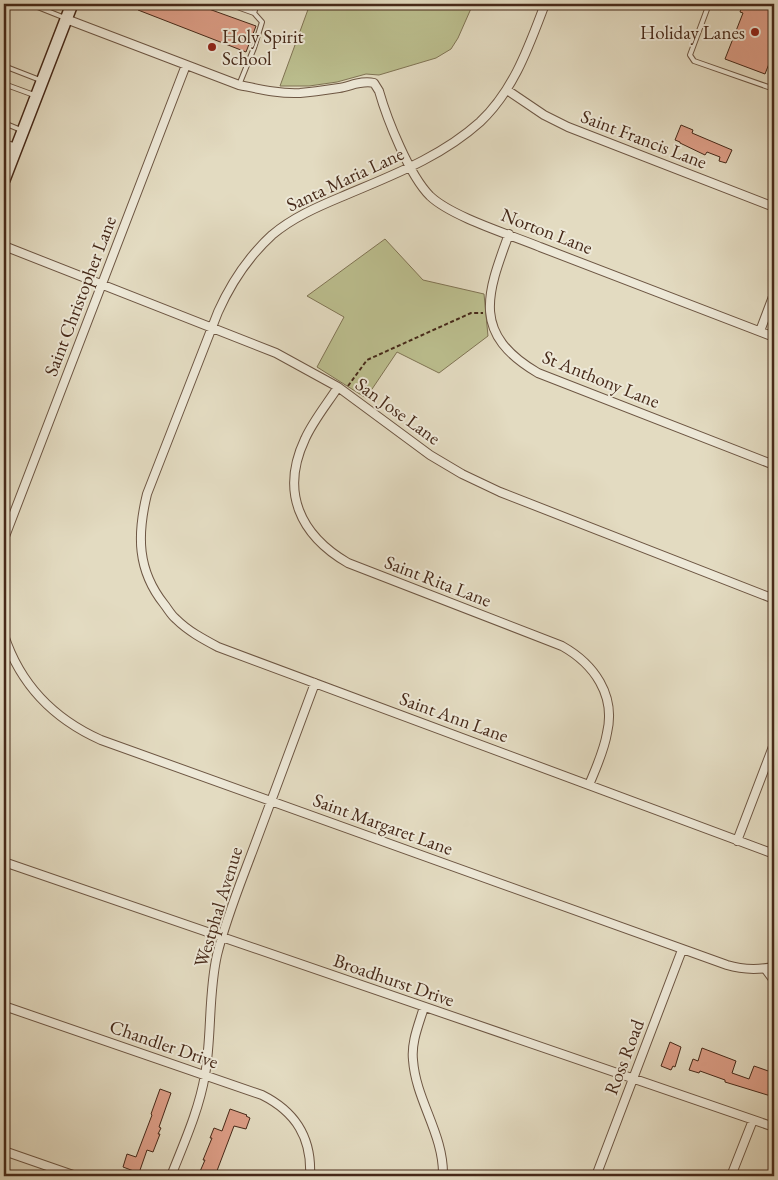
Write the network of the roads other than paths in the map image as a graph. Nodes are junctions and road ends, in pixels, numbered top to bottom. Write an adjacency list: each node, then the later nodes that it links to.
1 (30, 4): 8 (lane)
2 (72, 4): 8 (street)
3 (229, 4): 7 (lane)
4 (257, 4): 7 (lane)
5 (545, 4): 16 (street, Santa Maria Lane)
6 (709, 4): 15 (lane)
7 (254, 13): 14 (lane)
8 (66, 18): 9 (street); 12 (street)
9 (186, 65): 14 (street); 27 (street, Saint Christopher Lane)
10 (4, 66): 11 (lane); 12 (lane)
11 (4, 80)
12 (42, 81): 17 (street)
13 (4, 84): 17 (lane)
14 (238, 85): 22 (street, Norton Lane)
15 (774, 89)
16 (507, 90): 22 (street, Santa Maria Lane); 24 (street, Saint Francis Lane)
17 (36, 96): 19 (street)
18 (4, 123): 19 (lane)
19 (23, 131): 21 (street)
20 (4, 144): 21 (street)
21 (16, 148): 23 (street)
22 (410, 167): 25 (street, Norton Lane); 29 (street, Santa Maria Lane)
23 (4, 176)
24 (774, 207)
25 (509, 234): 30 (street, Norton Lane); 33 (street, St Anthony Lane)
26 (4, 246): 27 (street, San Jose Lane)
27 (102, 284): 29 (street, San Jose Lane); 34 (street, Saint Christopher Lane)
28 (774, 294): 30 (street)
29 (212, 327): 32 (street, San Jose Lane); 35 (street, Santa Maria Lane)
30 (760, 331): 31 (street, Norton Lane)
31 (774, 337)
32 (341, 390): 36 (street, San Jose Lane); 42 (street, Saint Rita Lane)
33 (774, 464)
34 (4, 539)
35 (147, 576): 40 (street, Saint Ann Lane)
36 (774, 599)
37 (4, 635): 38 (street)
38 (12, 656): 39 (street); 43 (street, Saint Margaret Lane)
39 (4, 660)
40 (315, 683): 42 (street, Saint Ann Lane); 43 (street, Westphal Avenue)
41 (774, 744): 44 (street)
42 (589, 785): 44 (street, Saint Ann Lane)
43 (271, 801): 47 (street, Westphal Avenue); 48 (street, Saint Margaret Lane)
44 (737, 840): 45 (street, Saint Ann Lane)
45 (774, 854)
46 (4, 862): 47 (street, Broadhurst Drive)
47 (222, 937): 53 (street, Broadhurst Drive); 54 (street, Westphal Avenue)
48 (682, 950): 50 (street, Saint Margaret Lane); 55 (street, Ross Road)
49 (774, 967): 50 (street, Saint Margaret Lane)
50 (763, 969): 51 (lane)
51 (774, 984)
52 (4, 1006): 54 (street, Chandler Drive)
53 (424, 1007): 55 (street, Broadhurst Drive); 62 (street)
54 (205, 1076): 60 (street, Westphal Avenue); 61 (street, Chandler Drive)
55 (633, 1079): 56 (street, Broadhurst Drive); 63 (street, Ross Road)
56 (753, 1120): 57 (street, Broadhurst Drive); 64 (street)
57 (774, 1128)
58 (4, 1151): 59 (street)
59 (76, 1176)
60 (171, 1176)
61 (310, 1176)
62 (443, 1176)
63 (596, 1176)
64 (731, 1176)

